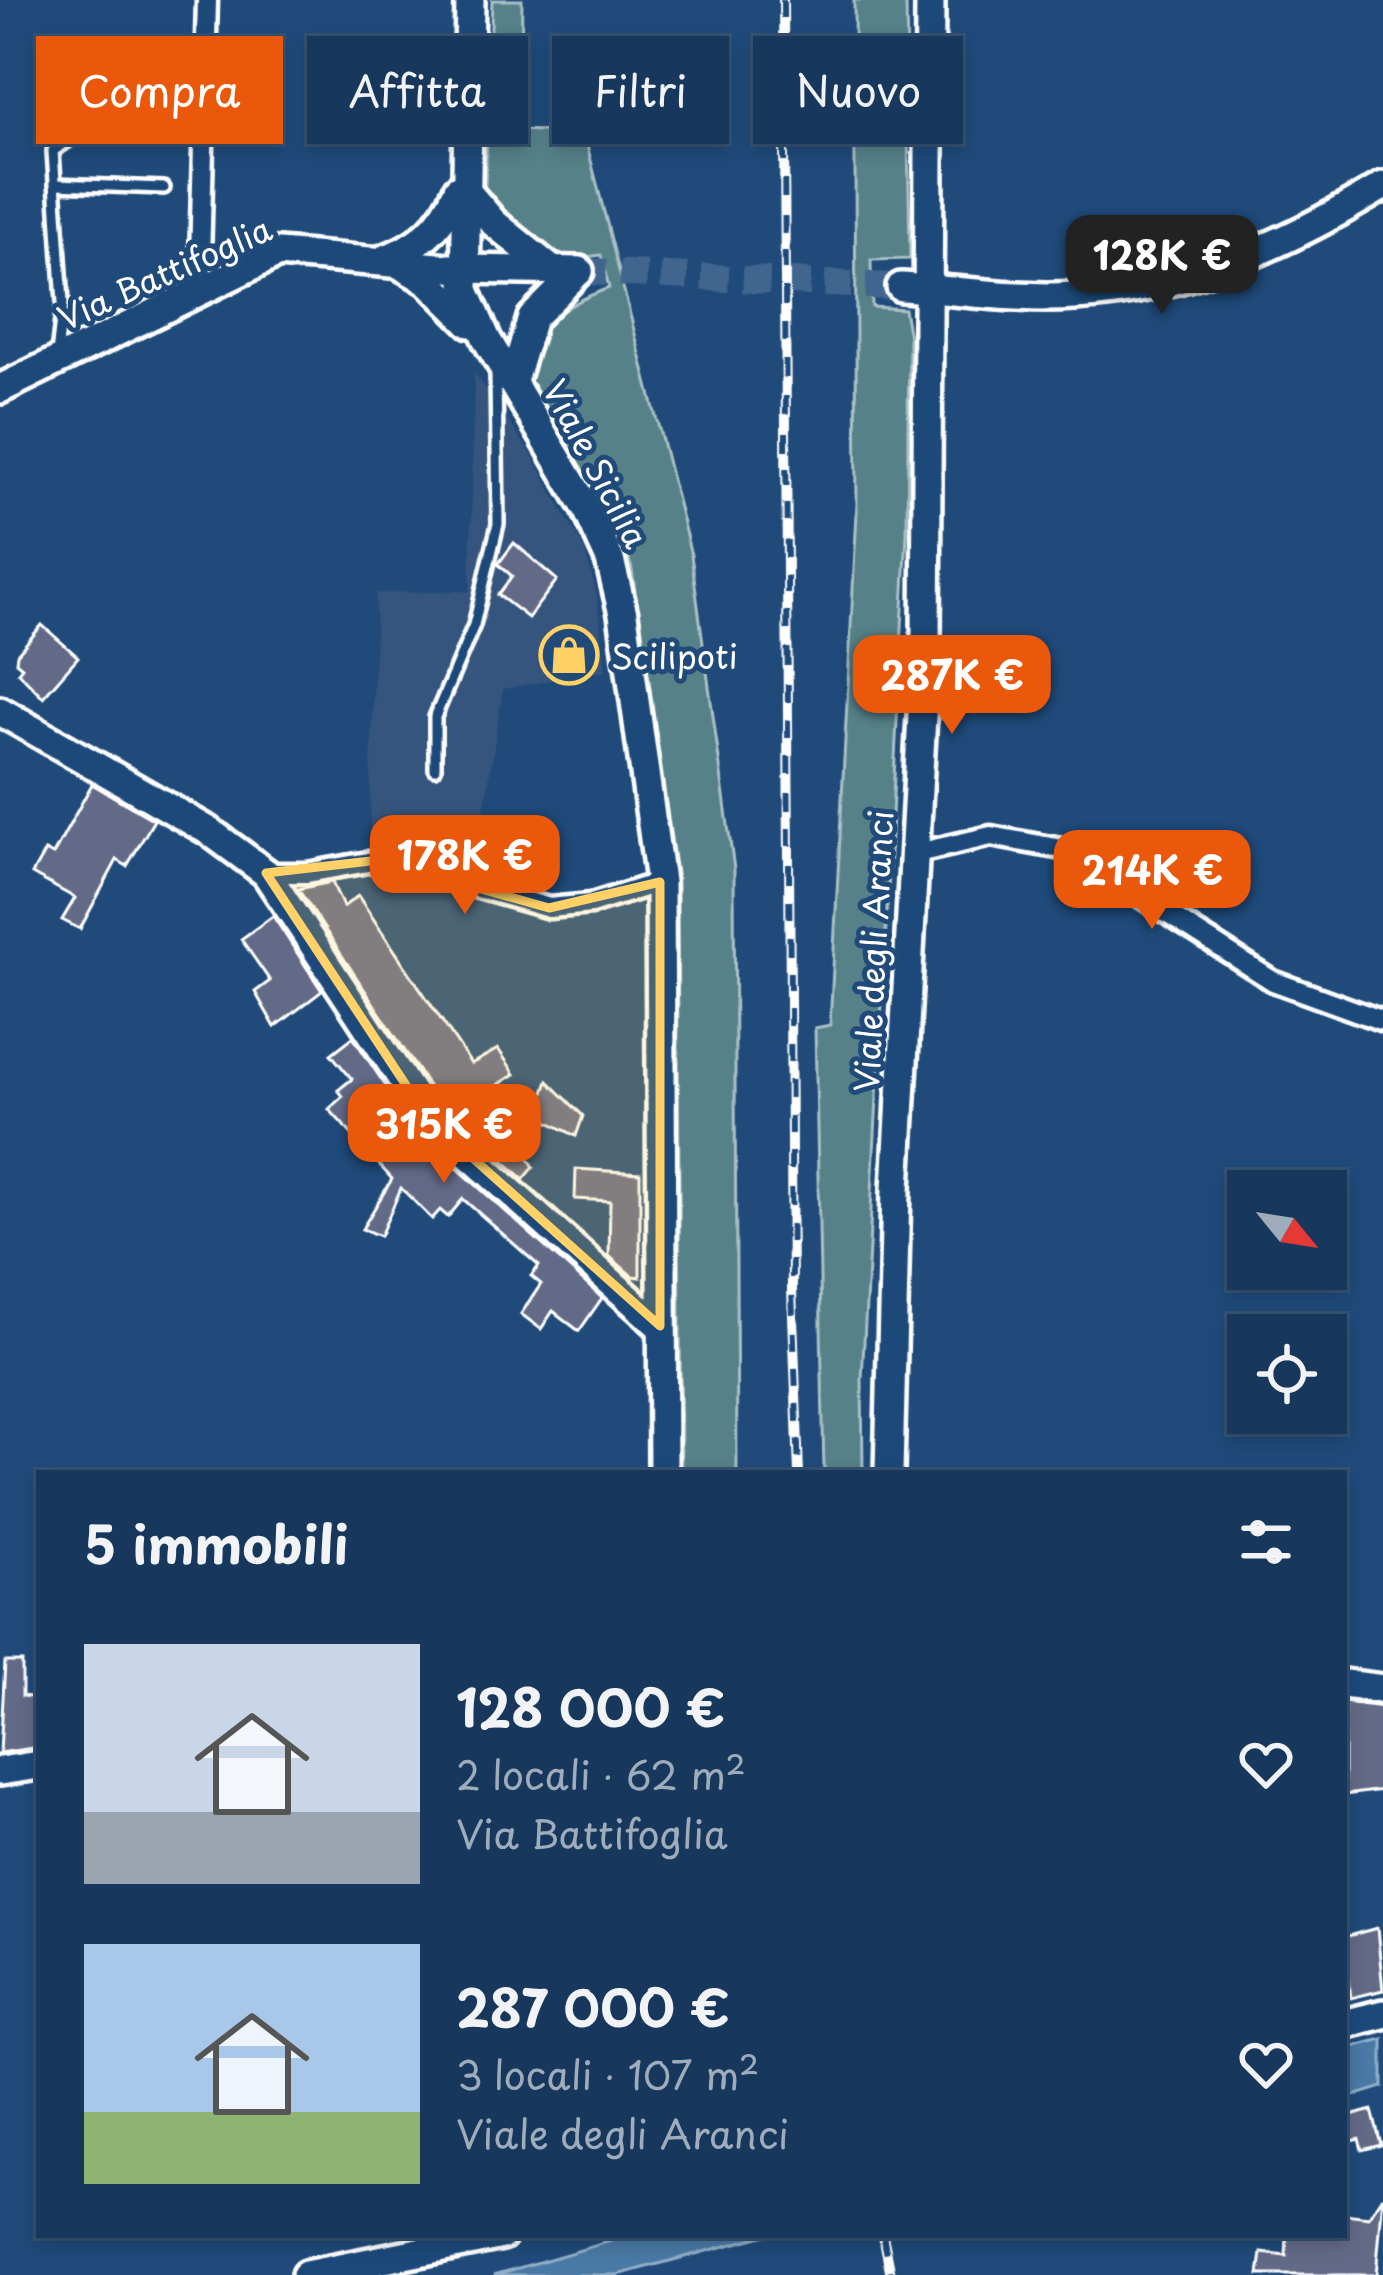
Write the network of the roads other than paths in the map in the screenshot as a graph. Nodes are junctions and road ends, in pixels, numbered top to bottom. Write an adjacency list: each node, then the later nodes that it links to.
1 (207, 0): 13 (street)
2 (470, 0): 5 (street, Viale Sicilia)
3 (930, 0): 12 (street, Viale degli Aranci)
4 (63, 144): 6 (lane)
5 (463, 180): 9 (street); 10 (street, Viale Sicilia); 11 (street)
6 (55, 184): 8 (lane); 15 (lane)
7 (1383, 186): 12 (street)
8 (164, 188)
9 (389, 263): 10 (street, Via Battifoglia); 13 (street, Via Battifoglia); 14 (street)
10 (461, 268): 11 (street, Via Battifoglia); 14 (street, Viale Sicilia)
11 (566, 270): 17 (street)
12 (913, 288): 20 (street, Viale degli Aranci)
13 (205, 290): 15 (street, Via Battifoglia)
14 (491, 348): 17 (street, Viale Sicilia); 19 (lane)
15 (56, 360): 16 (street, Via Battifoglia)
16 (7, 380)
17 (512, 381): 22 (street, Viale Sicilia)
18 (0, 711): 21 (street)
19 (435, 769)
20 (913, 854): 23 (street); 26 (street, Viale degli Aranci)
21 (266, 873): 22 (street); 24 (street)
22 (660, 883): 24 (street, Viale Sicilia)
23 (1383, 1021)
24 (660, 1325): 25 (street, Viale Sicilia)
25 (663, 1470)
26 (889, 1470)
27 (1347, 1684): 28 (street)
28 (1383, 1689)
29 (36, 1765): 30 (street)
30 (0, 1771)
31 (1383, 2014): 32 (street)
32 (1347, 2023)
33 (487, 2238): 34 (street)
34 (306, 2275)

